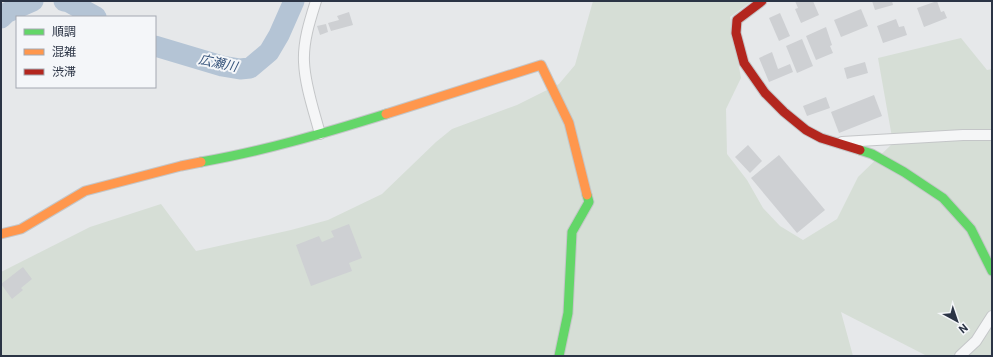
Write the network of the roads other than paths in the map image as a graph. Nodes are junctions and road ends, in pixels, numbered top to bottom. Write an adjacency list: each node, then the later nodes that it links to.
1 (316, 1): 3 (street)
2 (762, 1): 5 (street)
3 (320, 134): 6 (street); 9 (street)
4 (992, 135): 5 (street)
5 (834, 143): 7 (street)
6 (1, 234)
7 (992, 271)
8 (992, 316): 10 (street)
9 (559, 356)
10 (960, 356)

